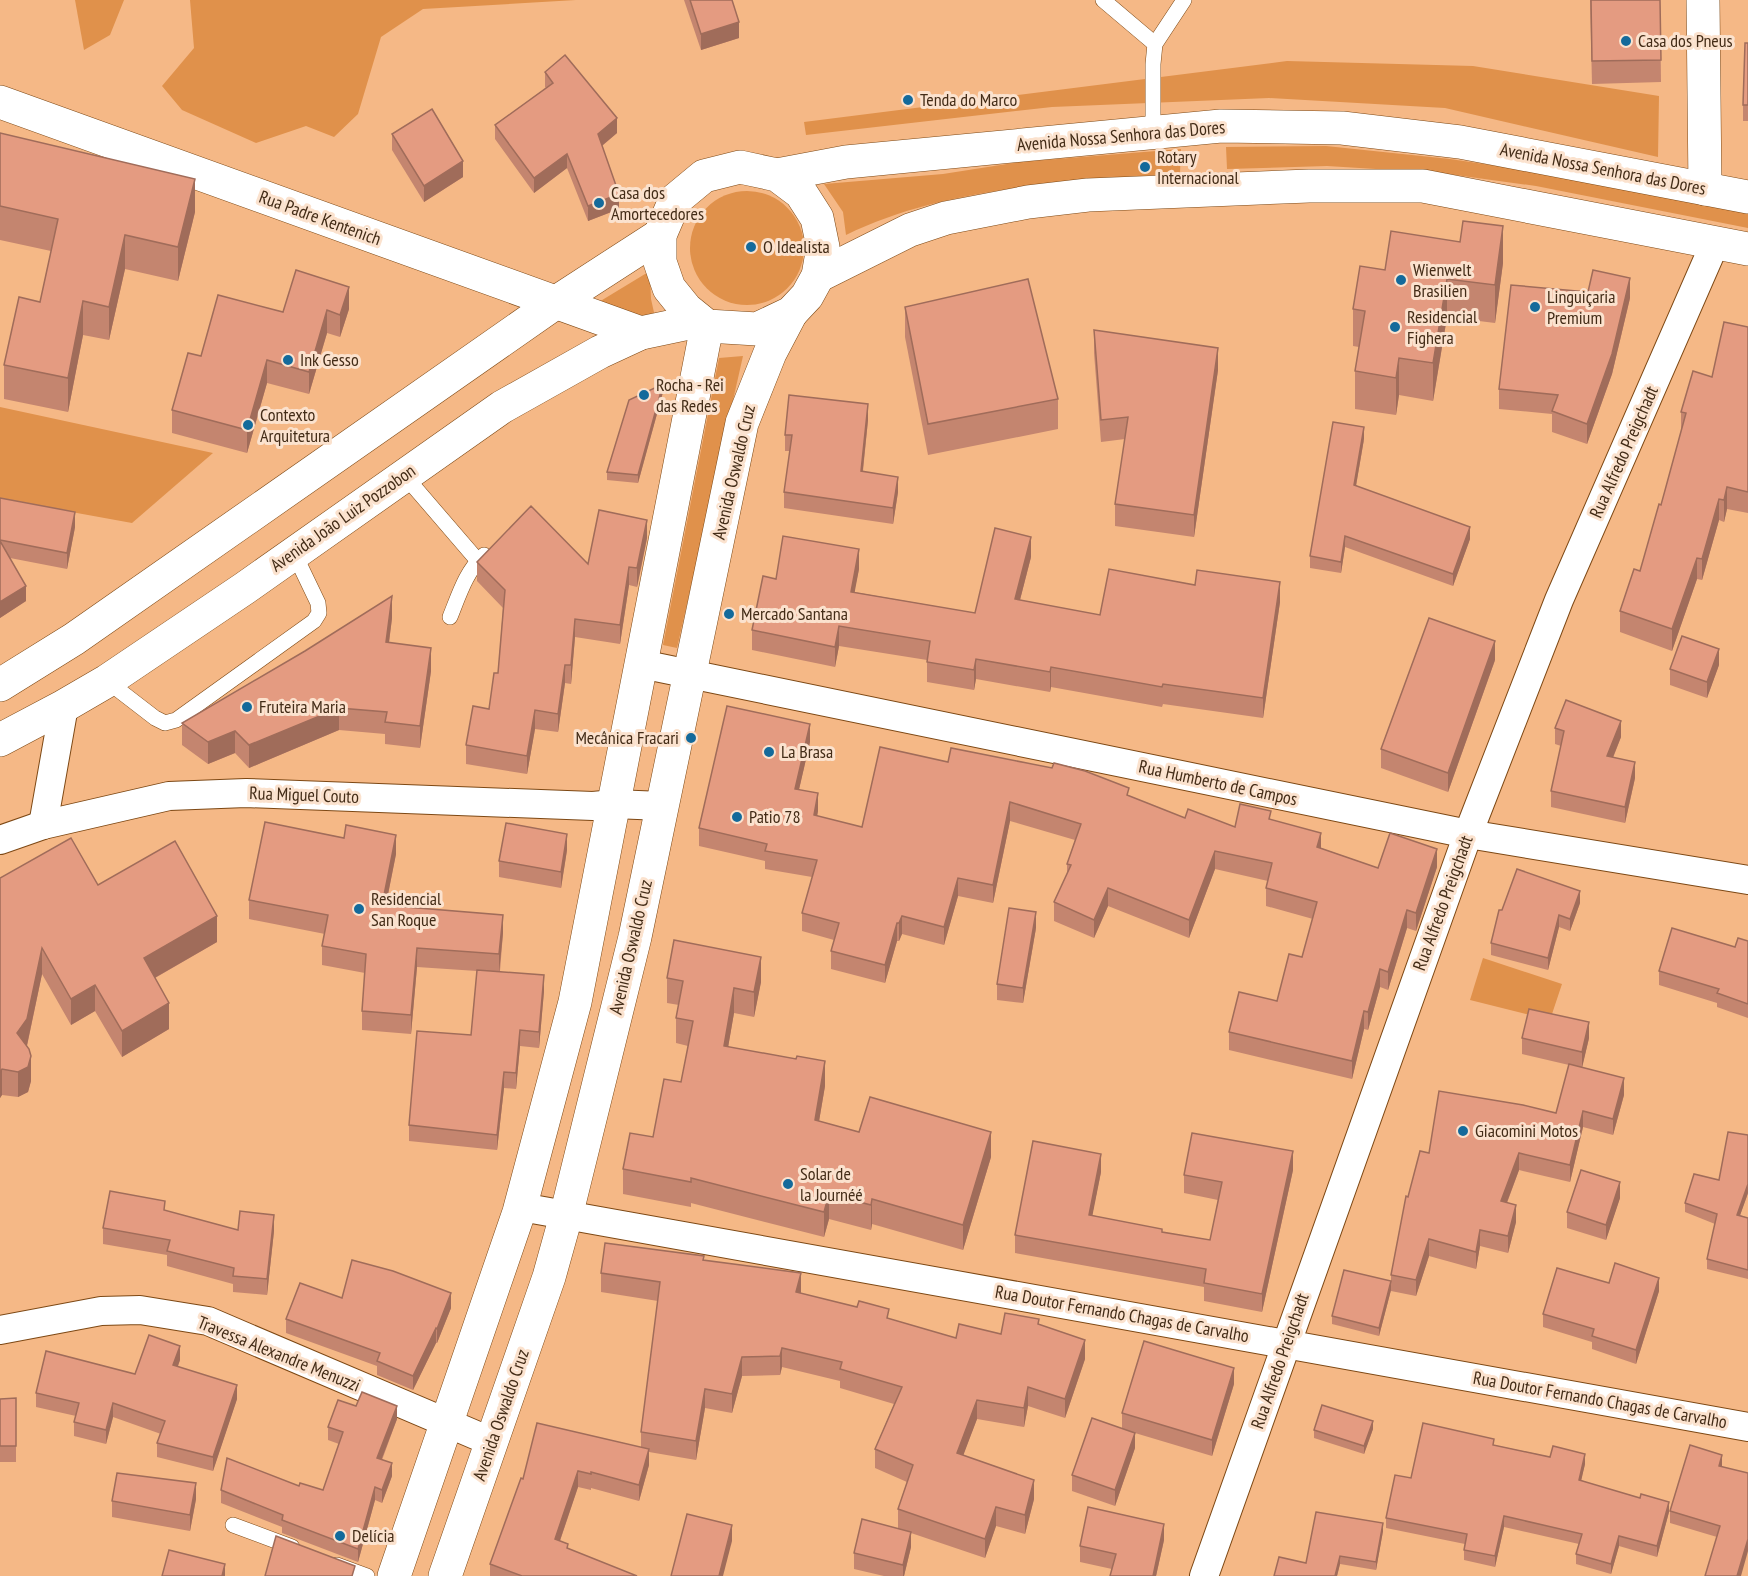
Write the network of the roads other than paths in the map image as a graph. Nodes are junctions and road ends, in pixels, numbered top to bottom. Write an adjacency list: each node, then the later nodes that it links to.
1 (1103, 0): 4 (lane)
2 (1184, 0): 4 (lane)
3 (1704, 0): 8 (main road)
4 (1155, 44): 6 (lane)
5 (0, 102): 14 (main road, Rua Padre Kentenich)
6 (1153, 133): 7 (main road, Avenida Nossa Senhora das Dores); 8 (main road, Avenida Nossa Senhora das Dores)
7 (777, 175): 10 (main road); 13 (main road)
8 (1705, 189): 9 (main road, Avenida Nossa Senhora das Dores)
9 (1748, 197)
10 (660, 235): 14 (main road); 16 (main road)
11 (1715, 243): 12 (main road); 13 (main road); 32 (street, Rua Alfredo Preigchadt)
12 (1748, 249)
13 (818, 276): 15 (main road)
14 (555, 303): 17 (main road, Rua Padre Kentenich); 26 (main road)
15 (791, 313): 16 (main road); 24 (main road, Avenida Oswaldo Cruz)
16 (702, 324): 17 (main road, Avenida João Luiz Pozzobon); 23 (main road)
17 (641, 333): 18 (main road, Avenida João Luiz Pozzobon)
18 (404, 475): 20 (main road, Avenida João Luiz Pozzobon); 21 (lane)
19 (492, 547): 21 (lane)
20 (294, 553): 25 (main road, Avenida João Luiz Pozzobon); 25 (lane)
21 (478, 561): 22 (lane)
22 (450, 617)
23 (641, 664): 24 (street, Rua Humberto de Campos); 29 (main road)
24 (690, 674): 30 (main road, Avenida Oswaldo Cruz); 32 (street, Rua Humberto de Campos)
25 (107, 681): 27 (main road, Avenida João Luiz Pozzobon)
26 (0, 685)
27 (64, 706): 28 (main road, Avenida João Luiz Pozzobon); 31 (street)
28 (0, 740)
29 (614, 804): 30 (street, Rua Miguel Couto); 31 (street, Rua Miguel Couto); 35 (main road)
30 (662, 806): 36 (main road, Avenida Oswaldo Cruz)
31 (43, 825): 33 (street, Rua Miguel Couto)
32 (1468, 834): 34 (street, Rua Humberto de Campos); 38 (street, Rua Alfredo Preigchadt)
33 (0, 840)
34 (1748, 880)
35 (521, 1207): 36 (street, Rua Doutor Fernando Chagas de Carvalho); 39 (main road)
36 (566, 1215): 38 (street, Rua Doutor Fernando Chagas de Carvalho); 41 (main road, Avenida Oswaldo Cruz)
37 (0, 1330): 39 (street, Travessa Alexandre Menuzzi)
38 (1286, 1344): 40 (street, Rua Doutor Fernando Chagas de Carvalho); 48 (street, Rua Alfredo Preigchadt)
39 (447, 1423): 41 (street, Travessa Alexandre Menuzzi); 46 (main road)
40 (1748, 1427)
41 (492, 1442): 47 (main road, Avenida Oswaldo Cruz)
42 (233, 1525): 43 (lane)
43 (305, 1552)
44 (327, 1561): 45 (lane)
45 (367, 1576)
46 (394, 1576)
47 (445, 1576)
48 (1204, 1576)

